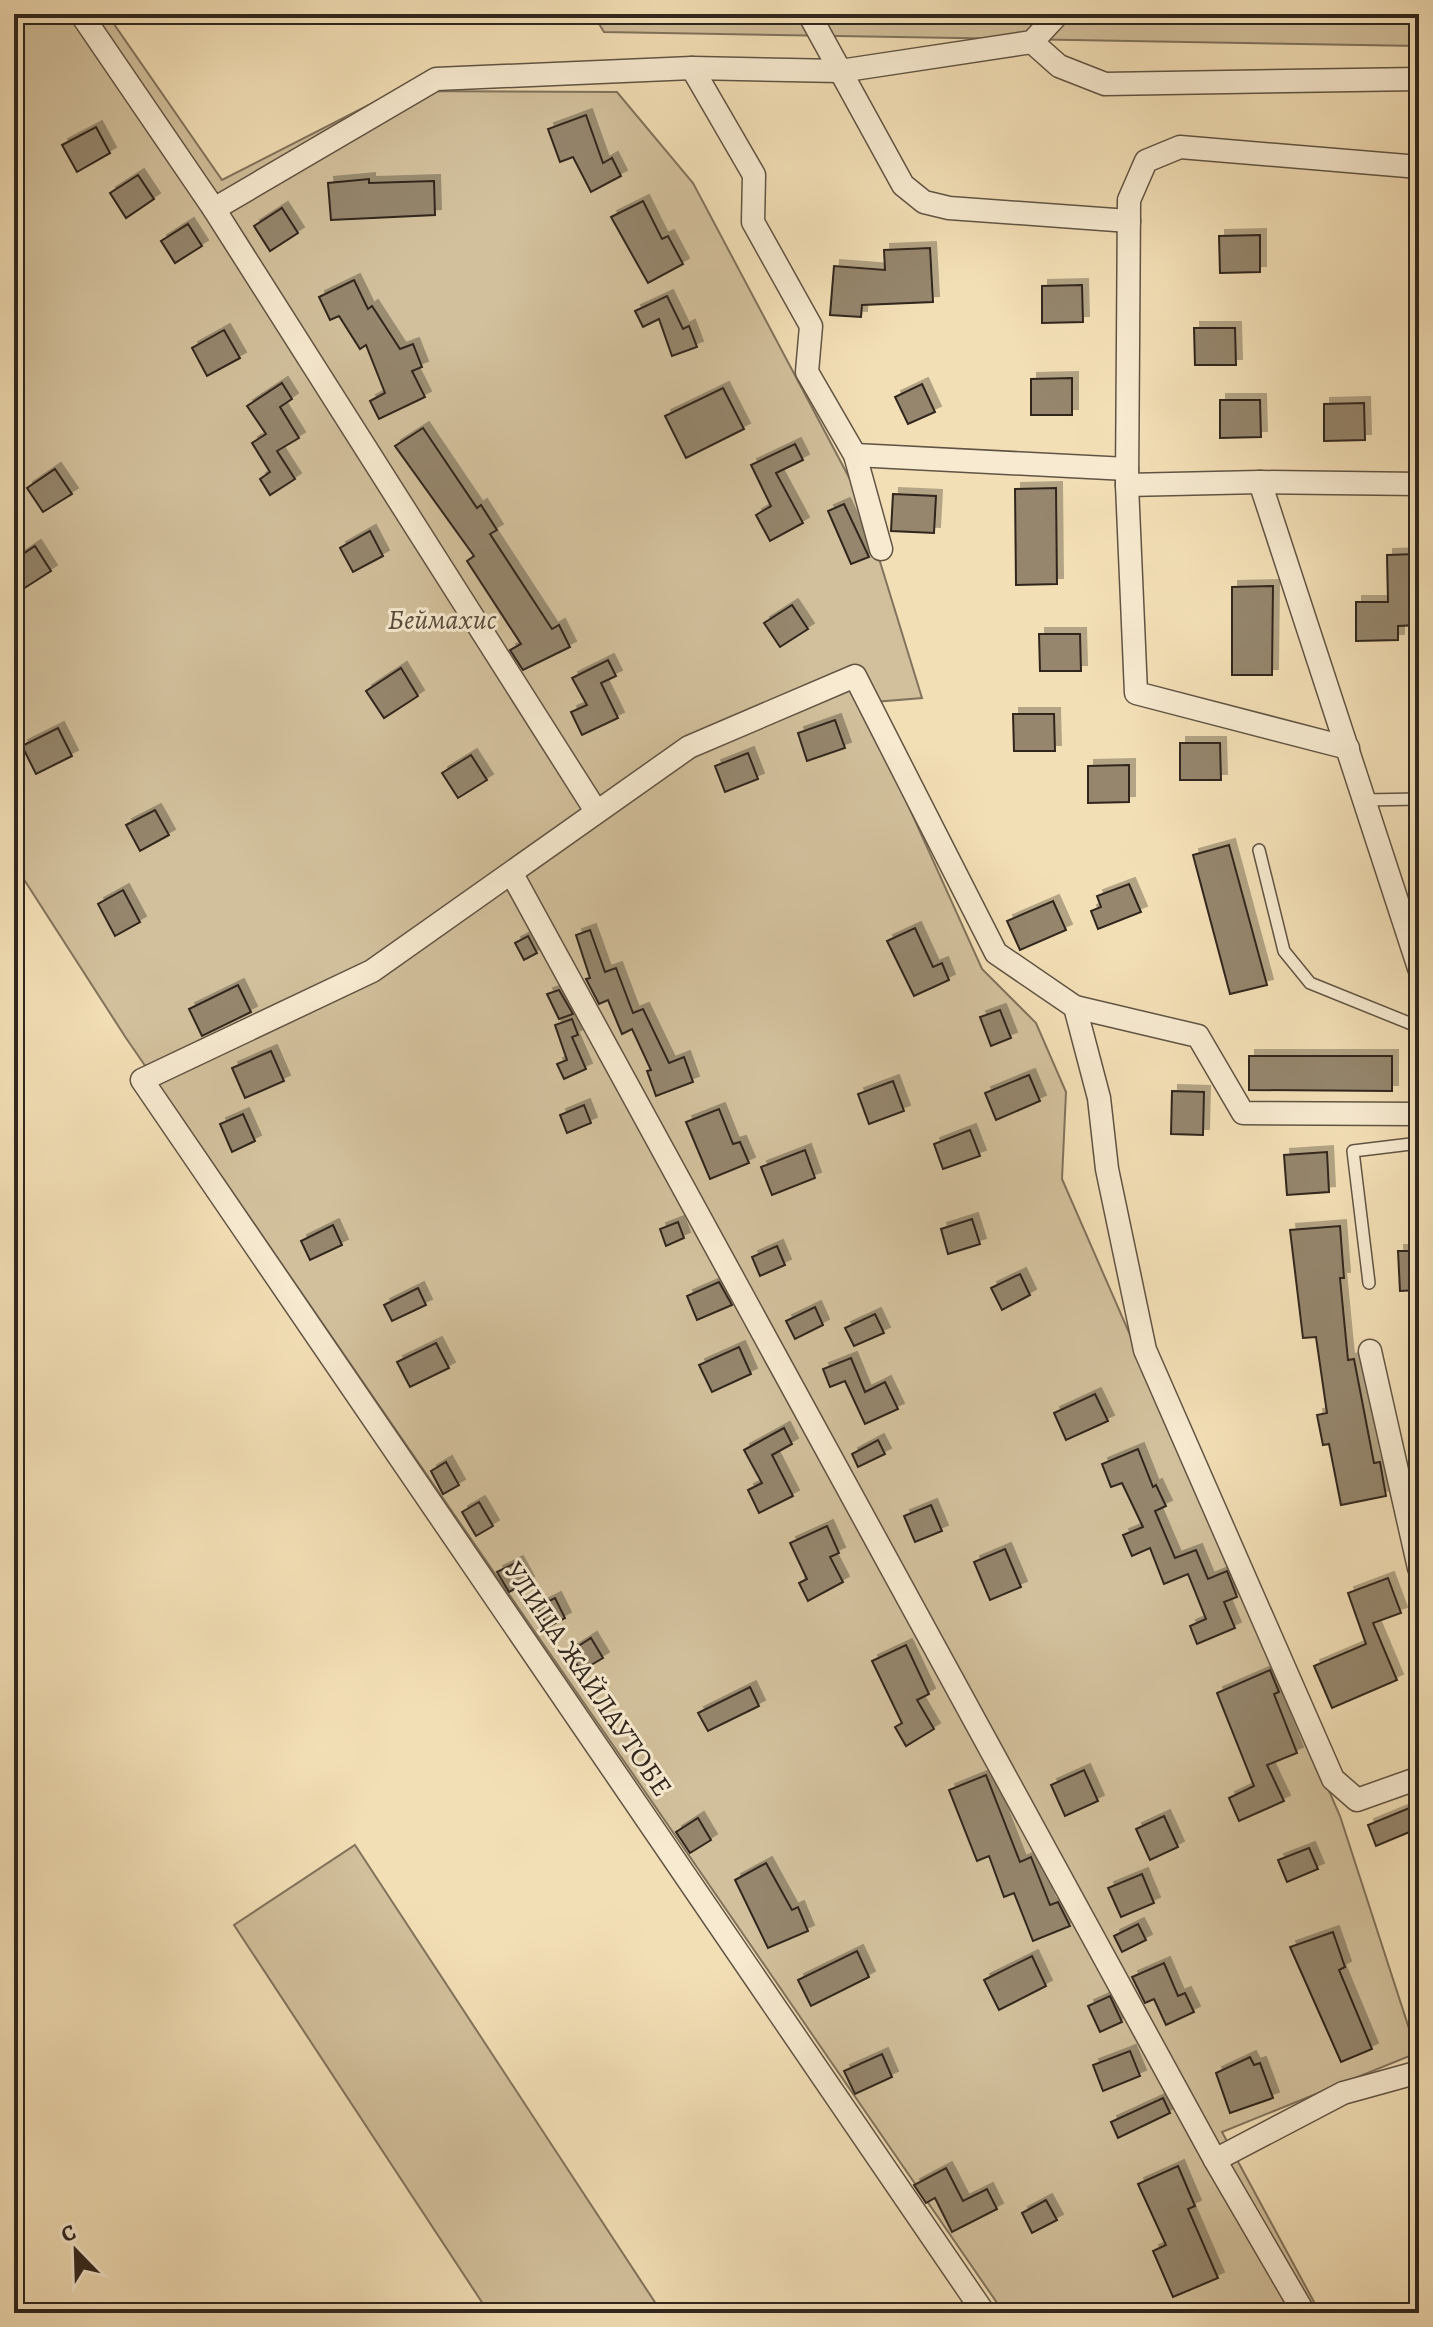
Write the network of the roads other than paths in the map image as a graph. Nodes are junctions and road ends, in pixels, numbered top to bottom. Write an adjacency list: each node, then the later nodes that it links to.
1 (81, 14): 9 (street)
2 (809, 14): 6 (street)
3 (1058, 14): 4 (street)
4 (1032, 42): 6 (street); 7 (street)
5 (692, 68): 6 (street); 9 (street); 11 (street)
6 (840, 71): 10 (street)
7 (1419, 79)
8 (1419, 167): 10 (street)
9 (214, 209): 19 (street)
10 (1129, 211): 12 (street)
11 (855, 455): 12 (street); 15 (street)
12 (1127, 477): 13 (street); 16 (street)
13 (1260, 482): 14 (street); 16 (street)
14 (1419, 484)
15 (881, 549)
16 (1348, 748): 18 (street)
17 (1419, 799): 18 (lane)
18 (1365, 800): 22 (street)
19 (596, 811): 21 (street); 23 (street)
20 (1259, 850): 24 (lane)
21 (512, 874): 32 (street); 33 (street, УЛИЦА ЖАЙЛАУТОБЕ)
22 (1419, 968)
23 (1075, 1007): 25 (street); 30 (street)
24 (1419, 1027)
25 (1419, 1114)
26 (1419, 1143): 27 (lane)
27 (1369, 1283)
28 (1370, 1351): 29 (street)
29 (1419, 1568)
30 (1419, 1778)
31 (1419, 2072): 32 (street)
32 (1215, 2160): 34 (street)
33 (984, 2313)
34 (1304, 2313)

